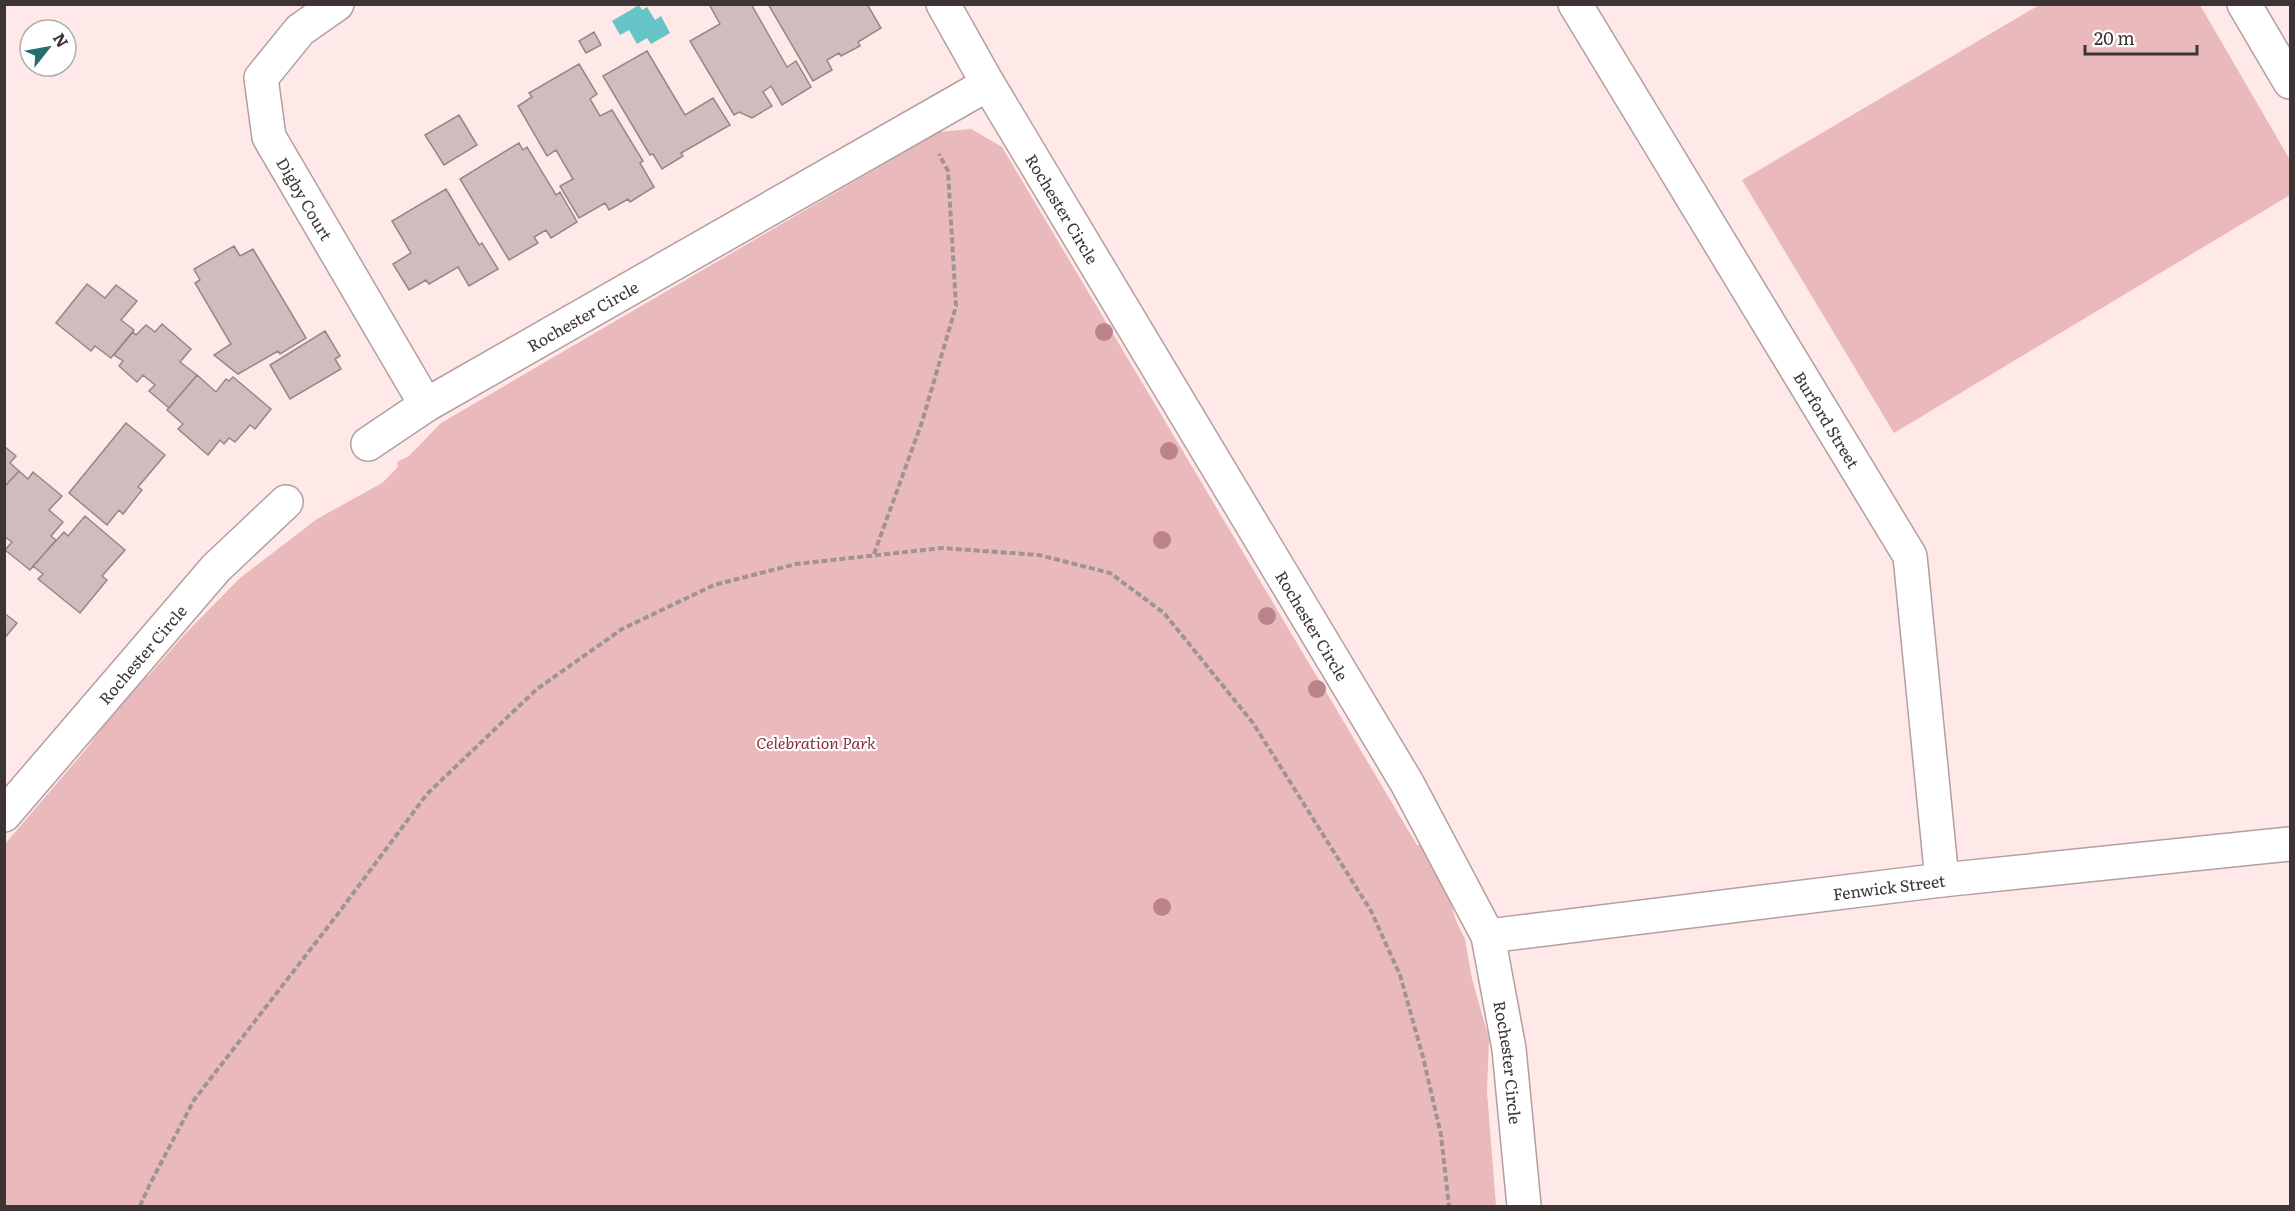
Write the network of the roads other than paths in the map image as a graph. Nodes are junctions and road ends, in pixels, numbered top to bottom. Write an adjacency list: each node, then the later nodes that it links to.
1 (337, 4): 7 (street, Digby Court)
2 (943, 4): 6 (street, Rochester Circle)
3 (1575, 4): 12 (street, Burford Street)
4 (2244, 4): 5 (street)
5 (2290, 82)
6 (988, 84): 7 (street, Rochester Circle); 13 (street, Rochester Circle)
7 (426, 405): 8 (street, Rochester Circle)
8 (368, 444)
9 (286, 502): 10 (street, Rochester Circle)
10 (4, 815)
11 (2290, 844): 12 (street, Fenwick Street)
12 (1942, 880): 13 (street, Fenwick Street)
13 (1488, 936): 14 (street, Rochester Circle)
14 (1524, 1206)

